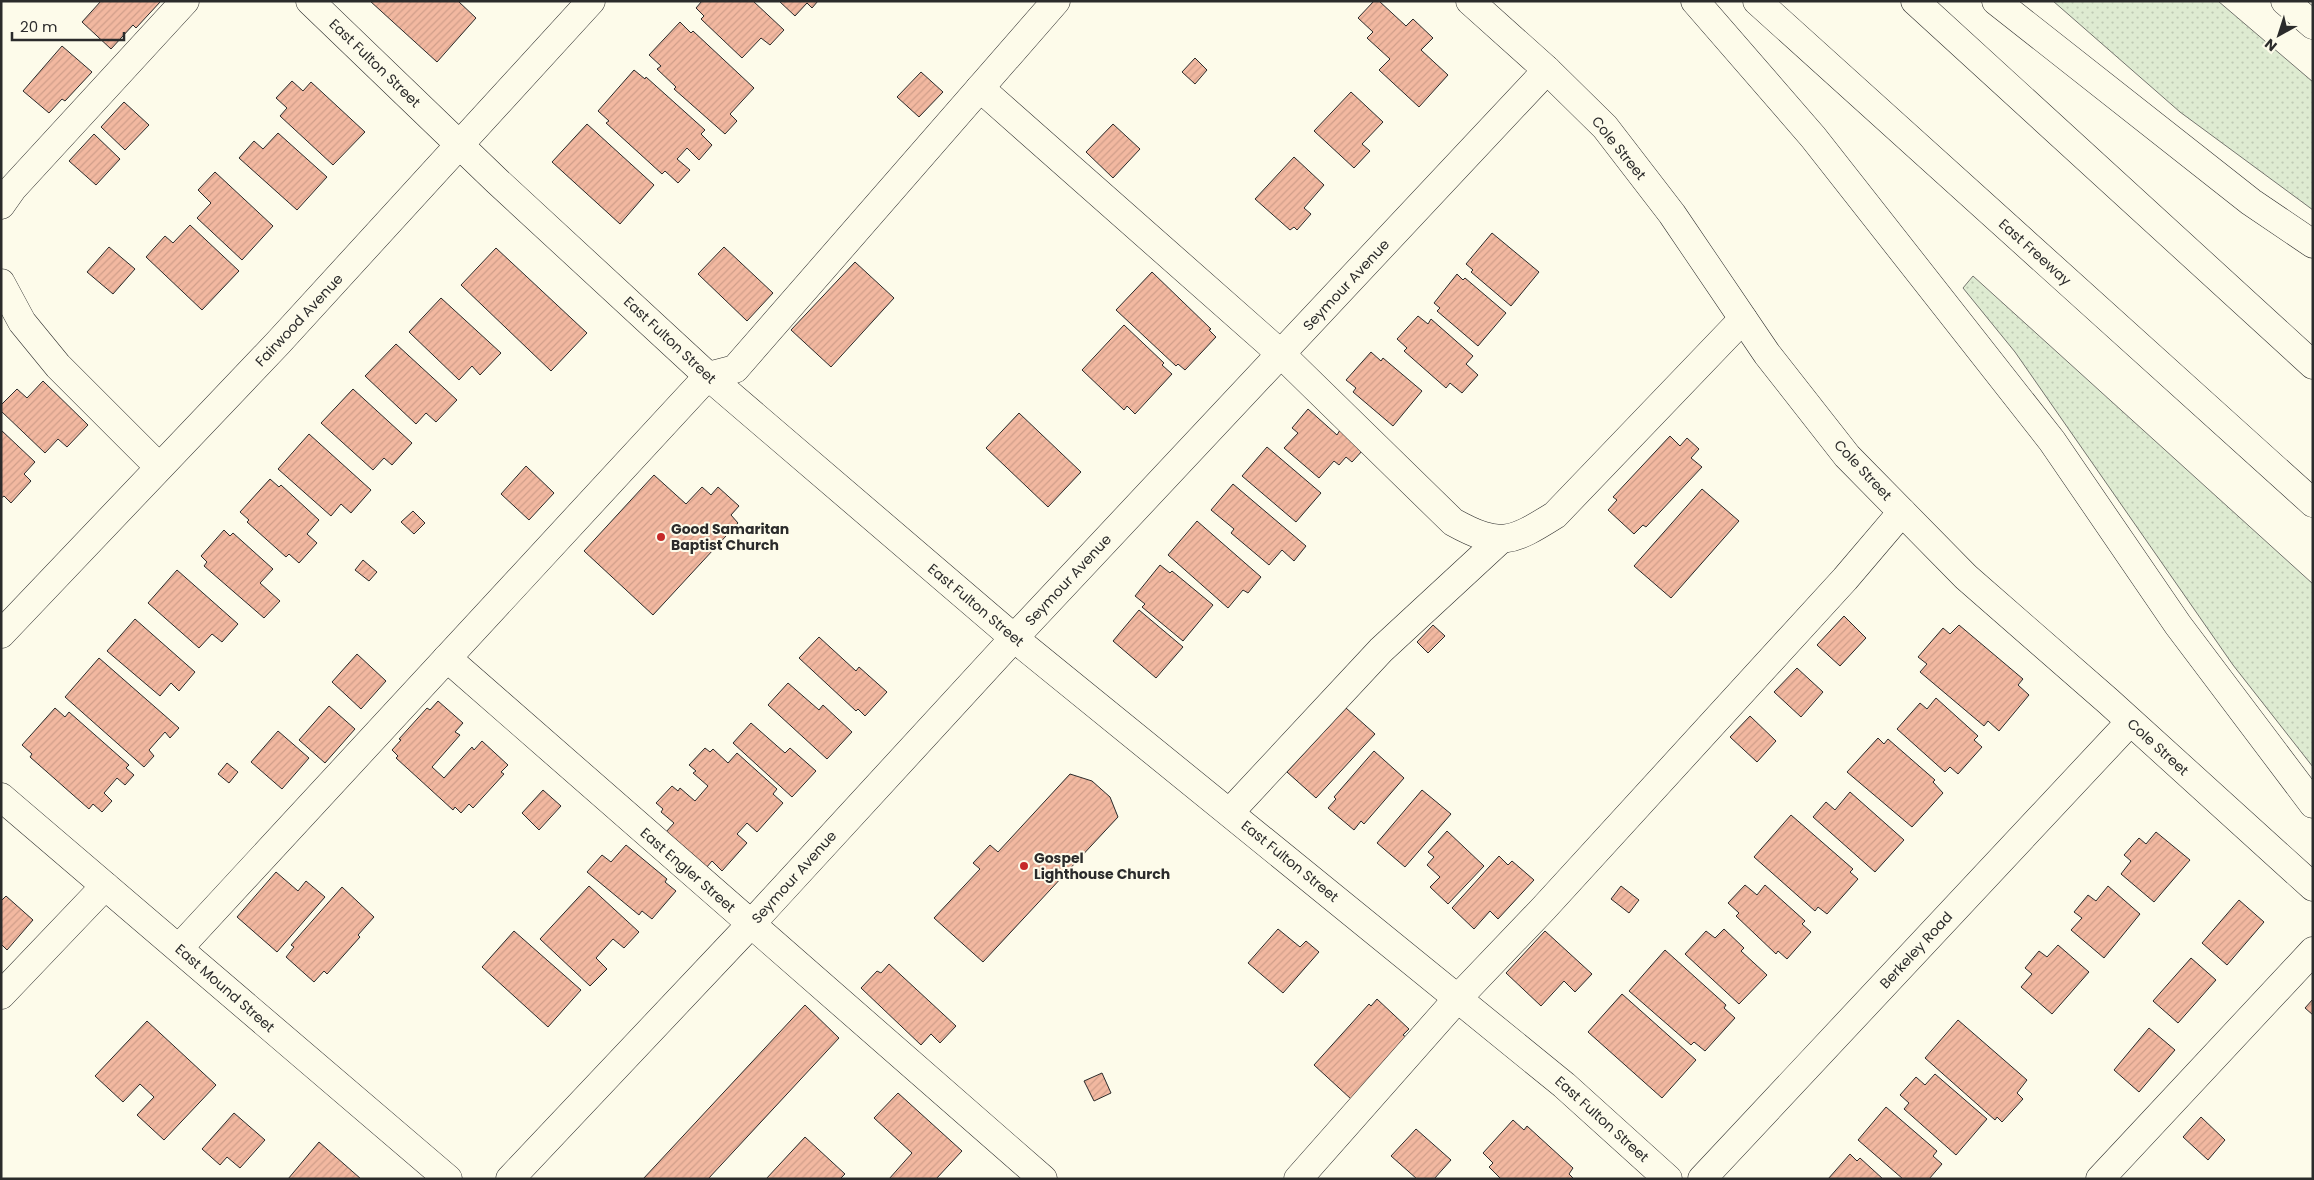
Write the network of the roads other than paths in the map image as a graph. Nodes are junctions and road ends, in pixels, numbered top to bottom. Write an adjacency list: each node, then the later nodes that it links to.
1 (185, 1): 15 (main road)
2 (310, 1): 14 (main road, East Fulton Street)
3 (591, 1): 14 (main road, Fairwood Avenue)
4 (1056, 1): 13 (main road)
5 (1470, 1): 12 (main road, Cole Street)
6 (1695, 1): 31 (main road)
7 (1758, 1): 23 (main road, East Freeway)
8 (1914, 1): 20 (main road)
9 (1996, 1): 16 (main road)
10 (2285, 1): 11 (main road)
11 (2313, 25)
12 (1547, 70): 18 (main road, Cole Street); 19 (main road, Seymour Avenue)
13 (980, 88): 19 (main road); 21 (main road)
14 (459, 144): 21 (main road, East Fulton Street); 22 (main road, Fairwood Avenue)
15 (1, 205)
16 (2313, 244)
17 (1, 284): 22 (main road)
18 (1742, 319): 24 (main road, Cole Street); 25 (main road)
19 (1281, 354): 25 (main road); 27 (main road, Seymour Avenue)
20 (2313, 365)
21 (708, 376): 27 (main road, East Fulton Street); 28 (main road)
22 (159, 467): 26 (main road, Fairwood Avenue)
23 (2313, 503)
24 (1902, 512): 29 (main road, Cole Street); 39 (main road)
25 (1500, 540): 32 (main road)
26 (1, 634)
27 (1014, 638): 32 (main road, East Fulton Street); 35 (main road, Seymour Avenue)
28 (447, 658): 35 (main road, East Engler Street); 36 (main road)
29 (2130, 722): 34 (main road, Cole Street); 45 (main road, Berkeley Road)
30 (1, 796): 33 (main road, East Mound Street)
31 (2313, 804)
32 (1230, 812): 39 (main road, East Fulton Street)
33 (105, 886): 36 (main road, East Mound Street); 38 (main road)
34 (2313, 887)
35 (750, 925): 41 (main road, Seymour Avenue); 42 (main road, East Engler Street)
36 (179, 948): 40 (main road, East Mound Street)
37 (2313, 951): 46 (main road)
38 (1, 996)
39 (1458, 998): 43 (main road); 44 (main road, East Fulton Street)
40 (448, 1179)
41 (510, 1179)
42 (1043, 1179)
43 (1298, 1179)
44 (1668, 1179)
45 (1702, 1179)
46 (2100, 1179)

